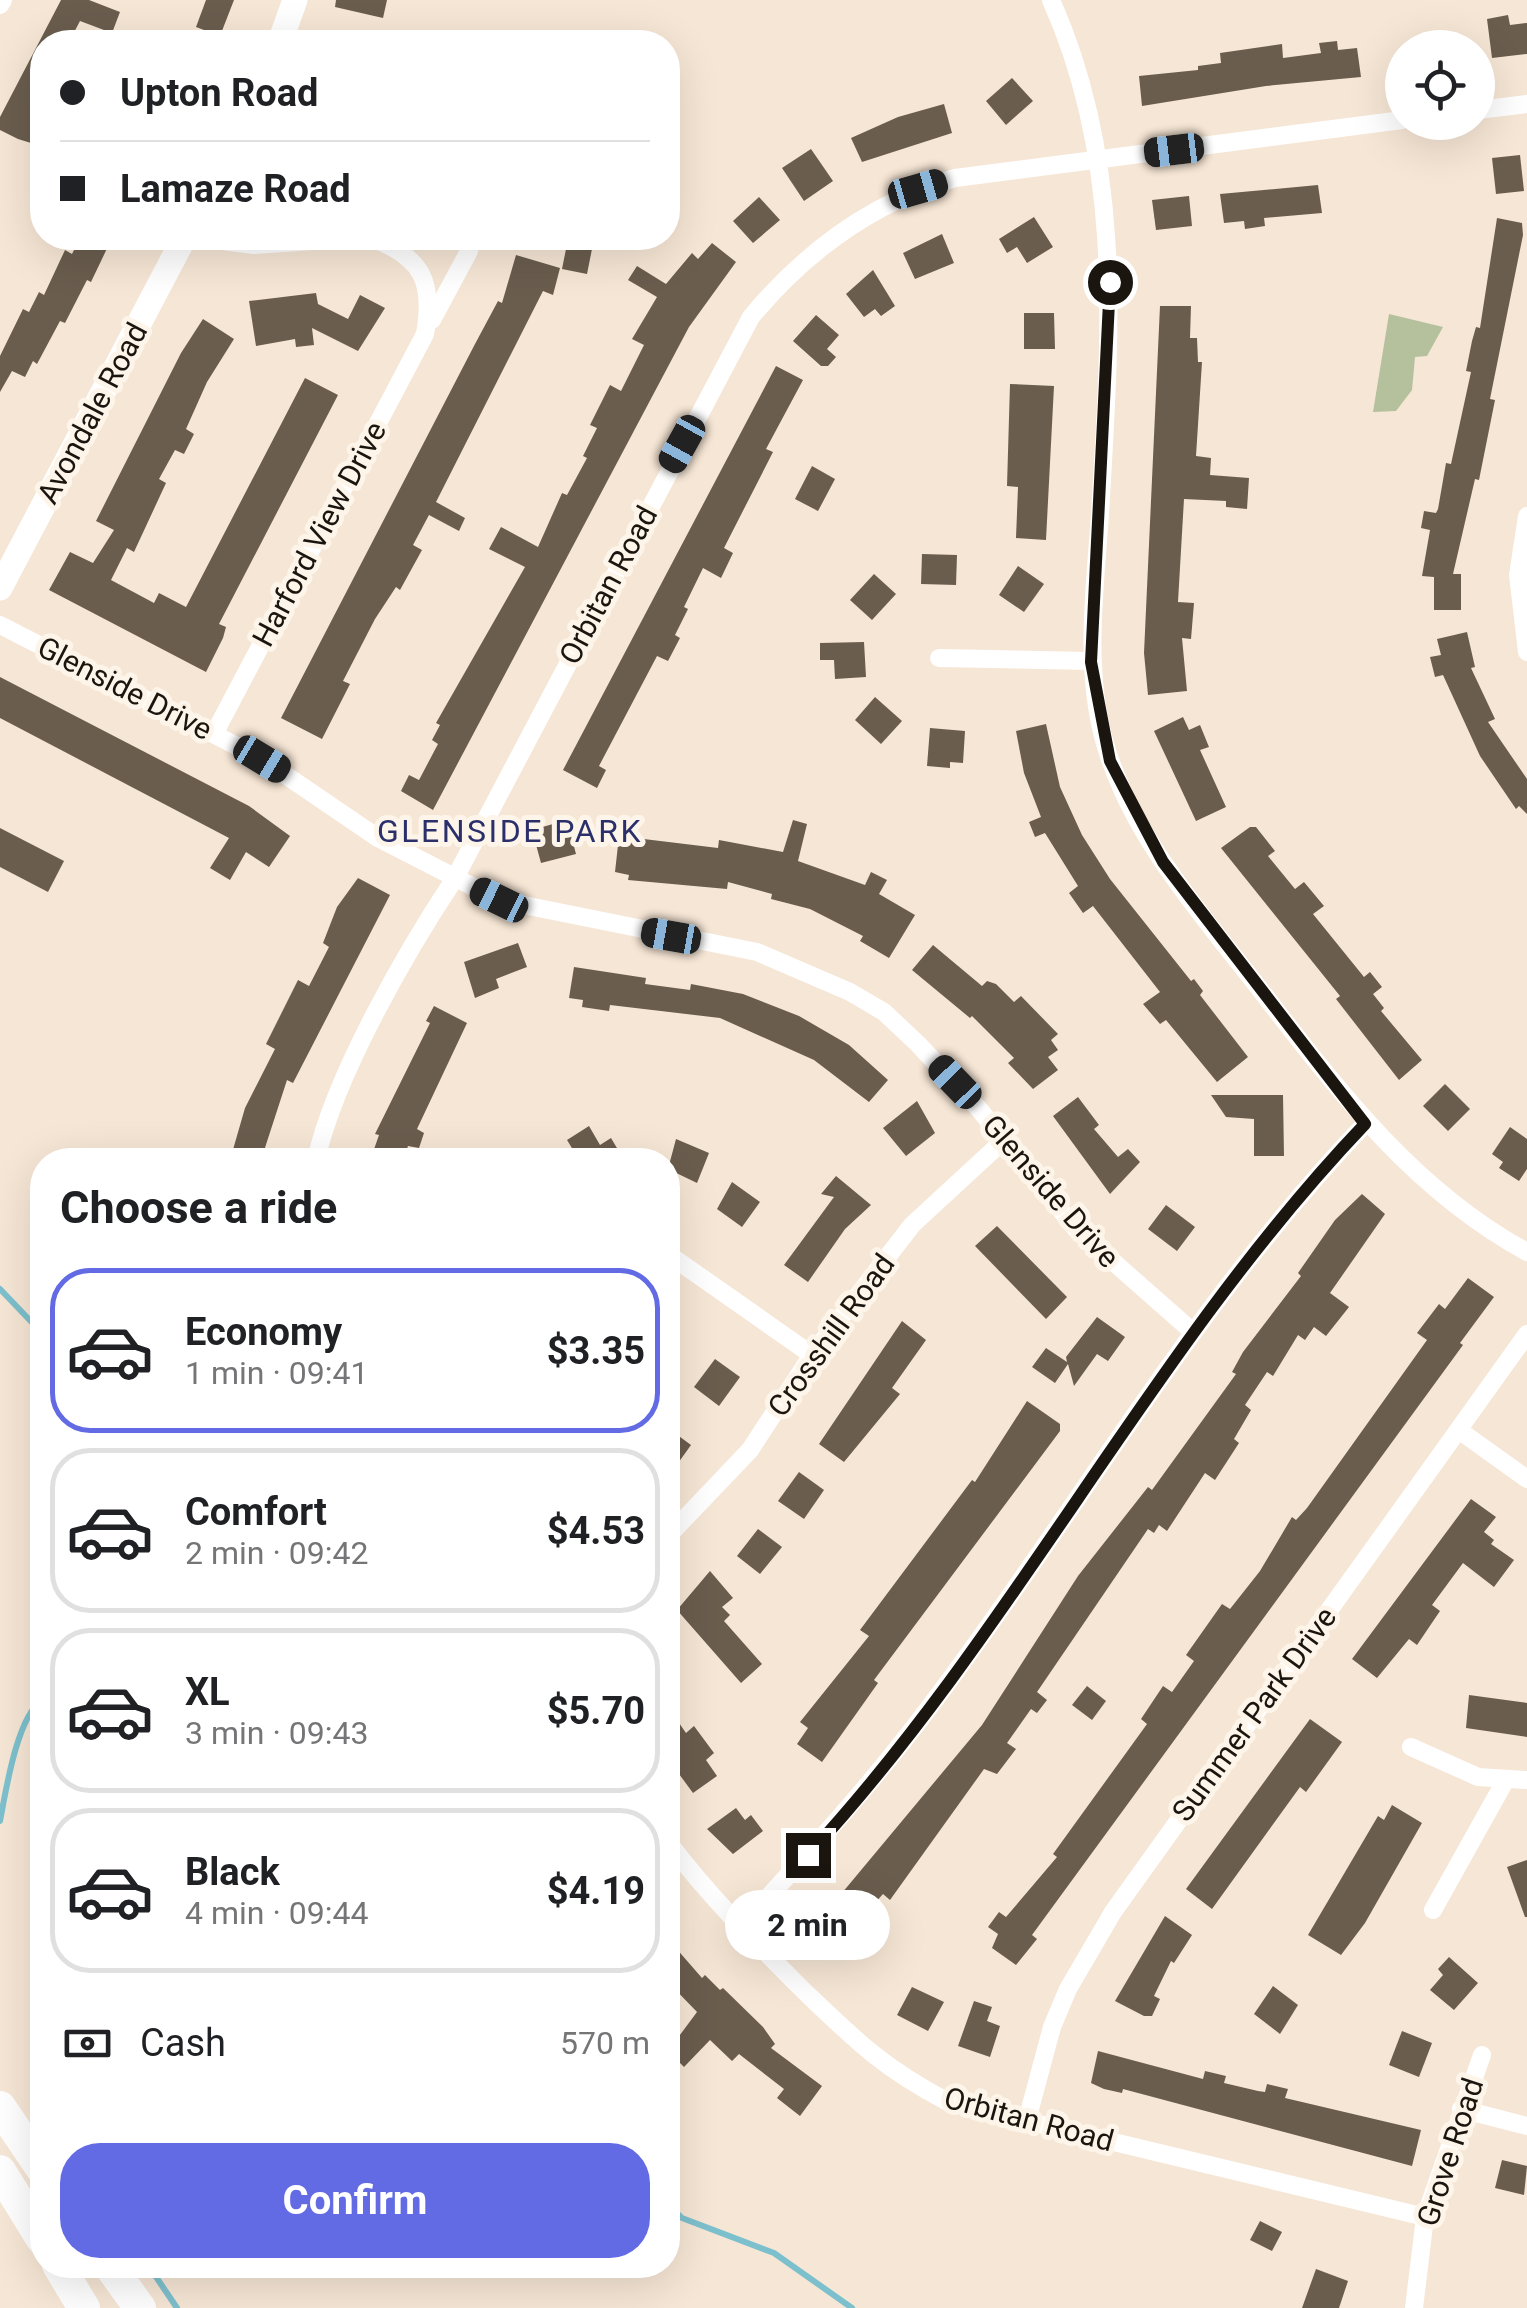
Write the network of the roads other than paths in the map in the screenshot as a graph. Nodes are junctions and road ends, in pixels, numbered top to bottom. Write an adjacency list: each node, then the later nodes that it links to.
1 (294, 0): 3 (street)
2 (1051, 0): 7 (street)
3 (284, 30)
4 (1527, 104): 5 (street)
5 (1495, 108)
6 (1385, 122): 7 (street, Orbitan Road)
7 (1097, 160): 17 (street); 19 (street, Orbitan Road)
8 (178, 250): 13 (street, Avondale Road)
9 (393, 250): 11 (street, Harford View Drive)
10 (469, 250): 11 (street, Harford View Drive)
11 (424, 334): 18 (street, Harford View Drive)
12 (1527, 516): 15 (street)
13 (0, 588)
14 (0, 624): 18 (street, Glenside Drive)
15 (1527, 652)
16 (939, 658): 17 (street)
17 (1091, 662): 20 (street)
18 (214, 734): 19 (street, Glenside Drive)
19 (455, 878): 21 (street, Glenside Drive); 22 (street, Orbitan Road)
20 (1365, 1124): 23 (street); 25 (street)
21 (1003, 1141): 25 (street, Glenside Drive); 27 (street, Crosshill Road)
22 (319, 1148)
23 (1527, 1252)
24 (680, 1262): 27 (street)
25 (1193, 1332): 36 (street)
26 (1527, 1334): 28 (street, Summer Park Drive)
27 (812, 1355): 30 (street, Crosshill Road)
28 (1460, 1431): 29 (street); 40 (street, Summer Park Drive)
29 (1527, 1479)
30 (680, 1523)
31 (1412, 1746): 33 (street)
32 (1527, 1780): 33 (street)
33 (1505, 1781): 35 (street)
34 (680, 1857): 36 (street, Orbitan Road)
35 (1433, 1910)
36 (739, 1929): 40 (street, Orbitan Road)
37 (1482, 2055): 39 (street, Grove Road)
38 (0, 2106): 42 (highway)
39 (1461, 2108): 41 (street); 44 (street, Grove Road)
40 (1027, 2120): 44 (street, Orbitan Road)
41 (1527, 2126)
42 (30, 2151)
43 (0, 2171): 45 (highway)
44 (1425, 2217): 50 (street, Grove Road)
45 (30, 2220)
46 (66, 2278): 48 (highway)
47 (118, 2278): 49 (highway)
48 (84, 2308)
49 (140, 2308)
50 (1414, 2308)

